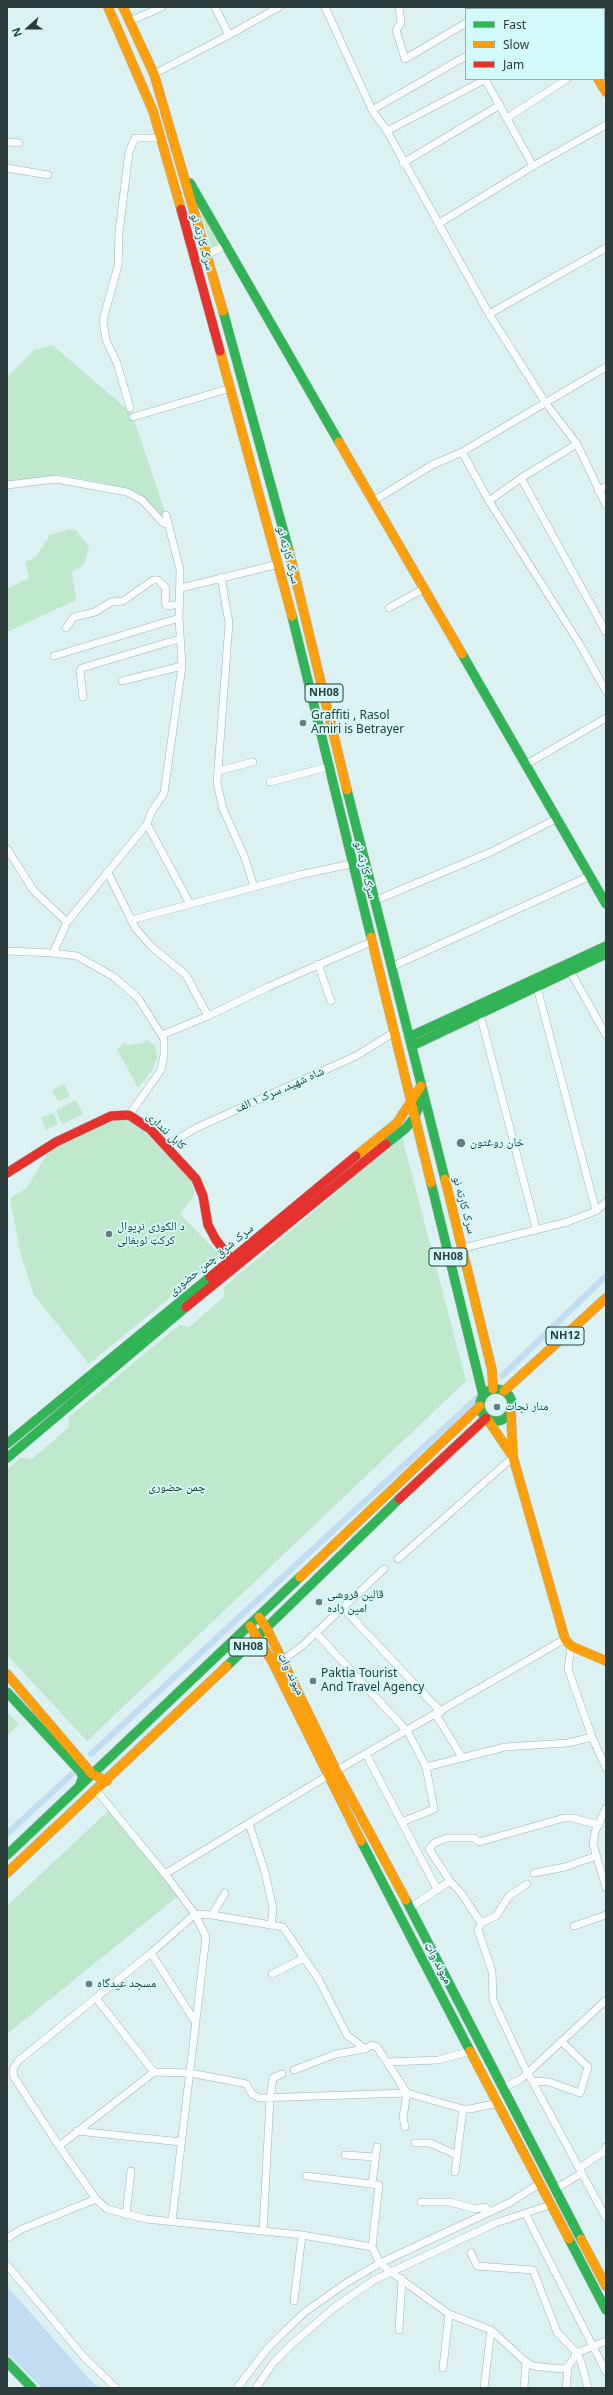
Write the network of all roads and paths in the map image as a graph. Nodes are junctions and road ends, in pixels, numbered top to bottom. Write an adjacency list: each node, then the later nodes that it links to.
1 (108, 7): 23 (main road, سرک کارته نو / NH08)
2 (123, 7): 8 (main road, سرک کارته نو / NH08)
3 (162, 7): 8 (street)
4 (215, 7): 10 (street)
5 (279, 7): 10 (street)
6 (325, 7): 19 (street)
7 (399, 7): 9 (street)
8 (130, 21): 12 (main road, سرک کارته نو / NH08)
9 (465, 24)
10 (230, 36): 12 (street)
11 (465, 57): 19 (street)
12 (154, 74): 27 (main road, سرک کارته نو / NH08)
13 (484, 80): 22 (street)
14 (487, 80): 18 (street)
15 (565, 80): 20 (street)
16 (599, 80): 17 (main road)
17 (606, 92)
18 (500, 105): 20 (street); 26 (street)
19 (372, 110): 22 (street)
20 (507, 118): 28 (street)
21 (606, 125): 28 (street)
22 (387, 131): 26 (street)
23 (161, 138): 32 (main road, سرک کارته نو / NH08); 41 (street)
24 (7, 142): 25 (street)
25 (19, 143)
26 (402, 162): 33 (street)
27 (182, 166): 31 (main road, سرک کارته نو / NH08); 34 (main road)
28 (533, 166): 33 (street)
29 (7, 168): 30 (street)
30 (48, 174)
31 (194, 210): 32 (main road); 36 (main road, سرک کارته نو / NH08)
32 (183, 217): 39 (main road, سرک کارته نو / NH08)
33 (438, 224): 37 (street)
34 (226, 245): 36 (street); 49 (main road)
35 (606, 248): 37 (street)
36 (208, 254): 82 (main road, سرک کارته نو / NH08)
37 (490, 314): 40 (street)
38 (606, 368): 40 (street)
39 (231, 388): 42 (street); 54 (main road, سرک کارته نو / NH08)
40 (545, 402): 43 (street); 44 (street)
41 (130, 408)
42 (133, 417)
43 (576, 444): 45 (street); 48 (street)
44 (462, 452): 49 (street); 50 (street)
45 (521, 478): 50 (street); 62 (street)
46 (7, 485): 53 (street)
47 (606, 486): 48 (street)
48 (598, 491): 51 (street)
49 (375, 500): 57 (main road)
50 (489, 501): 67 (street)
51 (606, 505)
52 (166, 515): 53 (street)
53 (169, 525): 56 (street)
54 (279, 564): 55 (street); 72 (main road, سرک کارته نو / NH08)
55 (221, 577): 56 (street); 73 (street)
56 (181, 588): 58 (street)
57 (424, 588): 59 (street); 71 (main road)
58 (180, 604): 60 (street); 61 (street)
59 (389, 608)
60 (179, 618): 63 (street); 64 (street)
61 (66, 628)
62 (606, 632)
63 (179, 639): 65 (street); 68 (street)
64 (54, 656)
65 (182, 666): 66 (street); 76 (street)
66 (122, 681)
67 (606, 691)
68 (82, 696)
69 (606, 718): 71 (street)
70 (253, 762): 73 (street)
71 (527, 764): 75 (main road)
72 (328, 767): 74 (street); 78 (main road, سرک کارته نو / NH08)
73 (218, 771): 81 (street)
74 (270, 782)
75 (558, 818): 80 (main road); 82 (street)
76 (147, 824): 79 (street); 83 (street)
77 (7, 849): 86 (street)
78 (351, 864): 81 (street); 87 (main road, سرک کارته نو / NH08)
79 (108, 873): 85 (street); 86 (street)
80 (590, 876): 84 (main road); 93 (street)
81 (254, 887): 83 (street)
82 (374, 901): 93 (main road, سرک کارته نو / NH08)
83 (190, 904): 85 (street)
84 (606, 904)
85 (131, 920): 98 (street)
86 (67, 922): 90 (street)
87 (371, 942): 92 (street); 99 (main road, سرک کارته نو / NH08)
88 (606, 946): 102 (main road)
89 (7, 951): 90 (street)
90 (53, 953): 100 (street)
91 (606, 954): 94 (main road)
92 (318, 964): 96 (street); 98 (street)
93 (391, 967): 102 (main road, سرک کارته نو / NH08)
94 (570, 971): 95 (main road); 101 (street)
95 (537, 987): 97 (main road); 112 (street)
96 (331, 1001)
97 (480, 1014): 103 (main road); 113 (street)
98 (208, 1016): 100 (street)
99 (393, 1033): 106 (main road, سرک کارته نو / NH08); 109 (street, شاه شهید، سرک ۱ الف)
100 (162, 1035): 107 (street)
101 (606, 1035)
102 (409, 1036): 103 (main road, سرک کارته نو / NH08)
103 (412, 1046): 104 (main road, سرک کارته نو / NH08)
104 (421, 1086): 105 (main road, سرک کارته نو / NH08); 106 (main road, سرک شرق چمن حضوری)
105 (423, 1098): 108 (main road); 114 (main road, سرک کارته نو / NH08)
106 (410, 1103): 108 (main road, سرک کارته نو / NH08); 115 (main road, سرک شرق چمن حضوری)
107 (129, 1115): 109 (main road, کابل ننداری); 110 (main road, کابل ننداری)
108 (414, 1118): 115 (main road, سرک شرق چمن حضوری); 120 (main road, سرک کارته نو / NH08)
109 (166, 1146): 115 (main road, کابل ننداری)
110 (7, 1173)
111 (606, 1202): 112 (street)
112 (596, 1211): 113 (street)
113 (536, 1228): 114 (street)
114 (463, 1248): 118 (main road, سرک کارته نو / NH08)
115 (233, 1262): 125 (main road, سرک شرق چمن حضوری); 127 (main road, سرک شرق چمن حضوری)
116 (606, 1298): 117 (main road, NH12)
117 (522, 1373): 119 (main road, NH12); 121 (main road)
118 (493, 1389): 119 (main road); 120 (main road)
119 (504, 1391): 121 (main road)
120 (483, 1395): 122 (main road)
121 (511, 1398): 123 (main road)
122 (480, 1406): 124 (main road); 131 (main road, NH08)
123 (510, 1413): 124 (main road); 126 (main road)
124 (487, 1419): 126 (main road); 133 (main road, NH08)
125 (7, 1444)
126 (513, 1457): 128 (street); 136 (main road)
127 (7, 1458)
128 (398, 1559)
129 (384, 1569): 130 (street)
130 (343, 1608): 134 (street); 141 (street)
131 (260, 1617): 132 (main road, NH08); 133 (main road, میوند واټ)
132 (250, 1626): 135 (main road, میوند واټ); 149 (main road, NH08)
133 (267, 1628): 135 (main road, NH08); 137 (main road, میوند واټ)
134 (316, 1633): 137 (street); 142 (street)
135 (258, 1637): 150 (main road, میوند واټ); 151 (main road, NH08)
136 (568, 1642): 138 (main road); 141 (street); 143 (street)
137 (283, 1660): 148 (main road, میوند واټ)
138 (606, 1661)
139 (7, 1674): 149 (main road)
140 (7, 1692): 152 (main road)
141 (438, 1714): 142 (street); 145 (street)
142 (408, 1732): 144 (street); 146 (street)
143 (592, 1737): 145 (street); 147 (street)
144 (367, 1756): 148 (street); 156 (street)
145 (462, 1757): 146 (street)
146 (426, 1767): 156 (street)
147 (606, 1768)
148 (337, 1772): 150 (street); 171 (main road, میوند واټ)
149 (92, 1774): 151 (main road); 152 (main road, NH08)
150 (328, 1776): 157 (street); 186 (main road, میوند واټ)
151 (107, 1781): 153 (main road, NH08)
152 (79, 1788): 155 (main road, NH08)
153 (96, 1790): 159 (main road, NH08); 164 (street)
154 (606, 1809): 158 (street)
155 (42, 1822): 159 (main road); 160 (main road, NH08)
156 (402, 1822): 169 (street)
157 (249, 1824): 164 (street); 176 (street)
158 (599, 1825): 161 (street); 166 (street)
159 (56, 1828): 162 (main road, NH08)
160 (7, 1855)
161 (596, 1856): 163 (street); 165 (street)
162 (7, 1873)
163 (534, 1873)
164 (165, 1874): 172 (street)
165 (605, 1879): 168 (street)
166 (450, 1881): 169 (street); 175 (street)
167 (527, 1884): 175 (street)
168 (606, 1888)
169 (437, 1889): 171 (street)
170 (225, 1893): 173 (street)
171 (410, 1908): 194 (main road, میوند واټ)
172 (195, 1914): 173 (street); 178 (street); 183 (street)
173 (212, 1915): 176 (street)
174 (606, 1915): 177 (street)
175 (481, 1923): 190 (street)
176 (271, 1925): 179 (street)
177 (574, 1926)
178 (151, 1953): 181 (street); 183 (street)
179 (304, 1958): 180 (street); 185 (street)
180 (272, 1974)
181 (96, 1998): 189 (street); 203 (street)
182 (606, 2000): 184 (street)
183 (196, 2023): 191 (street)
184 (561, 2041): 190 (street); 193 (street)
185 (365, 2049): 187 (street); 188 (street)
186 (471, 2051): 187 (street); 197 (main road, میوند واټ)
187 (388, 2062): 195 (street)
188 (294, 2070)
189 (154, 2072): 191 (street); 200 (street)
190 (528, 2072): 193 (street); 194 (street)
191 (190, 2073): 196 (street); 201 (street)
192 (282, 2074): 196 (street)
193 (534, 2081): 209 (street)
194 (503, 2088): 215 (main road, میوند واټ)
195 (407, 2093): 196 (street); 198 (street); 199 (street)
196 (270, 2099): 224 (street)
197 (498, 2103): 198 (street); 214 (main road, میوند واټ)
198 (463, 2109): 207 (street)
199 (405, 2127)
200 (77, 2131): 201 (street); 203 (street)
201 (181, 2142): 223 (street)
202 (415, 2143): 207 (street)
203 (59, 2146): 216 (street)
204 (377, 2147): 208 (street)
205 (606, 2149): 209 (street)
206 (345, 2155): 208 (street)
207 (457, 2155): 211 (street)
208 (376, 2157): 213 (street)
209 (581, 2170): 215 (street); 222 (street)
210 (130, 2171): 221 (street)
211 (455, 2172)
212 (306, 2176): 213 (street)
213 (372, 2184): 227 (street)
214 (540, 2184): 218 (main road, میوند واټ); 219 (street)
215 (554, 2189): 233 (main road, میوند واټ)
216 (96, 2199): 221 (street); 226 (street)
217 (420, 2202): 219 (street)
218 (550, 2205): 220 (street); 235 (main road, میوند واټ)
219 (490, 2212): 229 (street)
220 (525, 2213): 231 (street); 240 (street)
221 (126, 2215): 223 (street)
222 (606, 2218)
223 (172, 2221): 224 (street)
224 (263, 2231): 225 (street)
225 (302, 2235): 227 (street); 234 (street)
226 (7, 2238)
227 (372, 2247): 229 (street)
228 (471, 2253): 241 (street)
229 (380, 2263): 231 (street); 251 (street)
230 (7, 2264): 250 (street)
231 (391, 2272): 232 (street); 252 (street)
232 (402, 2279): 236 (street); 237 (street)
233 (606, 2286)
234 (294, 2300)
235 (606, 2310)
236 (449, 2314): 238 (street); 245 (street)
237 (399, 2330)
238 (491, 2330): 243 (street); 253 (street)
239 (606, 2341): 240 (street)
240 (592, 2346): 241 (street); 246 (street)
241 (577, 2353): 244 (street); 256 (street)
242 (7, 2362): 249 (main road)
243 (526, 2362): 244 (street); 254 (street)
244 (568, 2367): 255 (street)
245 (443, 2368)
246 (606, 2372)
247 (7, 2374): 248 (main road)
248 (21, 2388)
249 (32, 2388)
250 (116, 2388)
251 (237, 2388)
252 (256, 2388)
253 (484, 2388)
254 (524, 2388)
255 (566, 2388)
256 (588, 2388)

